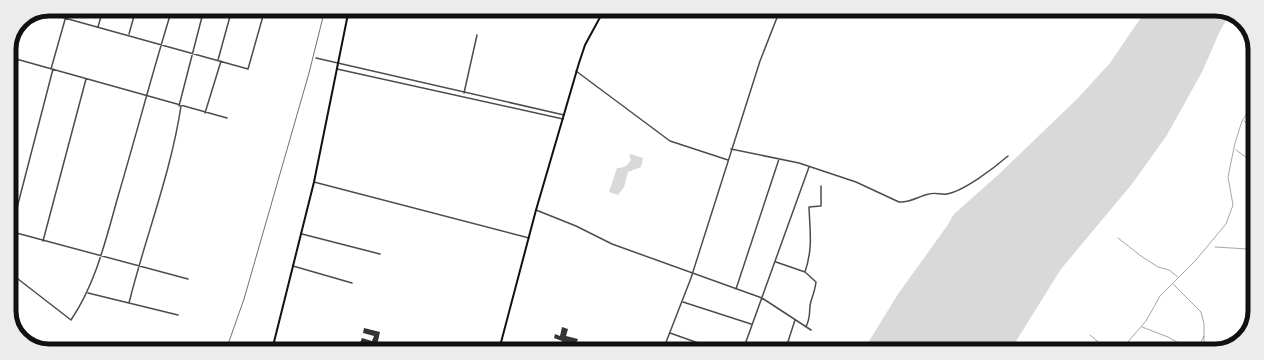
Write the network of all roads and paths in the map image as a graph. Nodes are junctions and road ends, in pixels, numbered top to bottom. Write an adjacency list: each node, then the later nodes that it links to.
1 (61, 16): 11 (street)
2 (101, 16): 12 (street)
3 (134, 16): 13 (street)
4 (170, 16): 15 (street)
5 (202, 16): 16 (street)
6 (230, 16): 19 (street)
7 (263, 16): 20 (street)
8 (348, 16): 21 (main road)
9 (601, 16): 25 (main road)
10 (777, 16): 38 (street)
11 (66, 17): 12 (street); 23 (street)
12 (98, 27): 13 (street)
13 (128, 35): 15 (street)
14 (477, 35): 27 (street)
15 (162, 44): 16 (street); 28 (street)
16 (192, 54): 19 (street); 29 (street)
17 (316, 58): 21 (street)
18 (18, 59): 22 (street); 23 (street)
19 (218, 60): 20 (street)
20 (221, 61): 31 (street)
21 (338, 64): 24 (main road); 27 (street)
22 (16, 67)
23 (52, 69): 26 (street); 46 (street)
24 (337, 69): 34 (street); 44 (main road)
25 (576, 71): 32 (main road); 42 (street)
26 (86, 79): 28 (street); 52 (street)
27 (464, 93): 32 (street)
28 (146, 96): 29 (street); 56 (street)
29 (180, 106): 31 (street); 59 (street)
30 (1248, 111): 35 (lane)
31 (205, 113): 33 (street)
32 (564, 115): 34 (main road)
33 (227, 118)
34 (563, 119): 47 (main road)
35 (1242, 120): 36 (lane); 37 (lane)
36 (1248, 124)
37 (1235, 149): 41 (lane); 63 (lane)
38 (731, 150): 40 (street); 42 (street)
39 (1008, 156): 43 (street)
40 (779, 159): 43 (street); 67 (street)
41 (1248, 159)
42 (728, 160): 61 (street)
43 (809, 167): 57 (street)
44 (314, 182): 49 (main road); 50 (street)
45 (821, 186): 60 (street)
46 (16, 208)
47 (536, 210): 50 (main road); 61 (street)
48 (16, 233): 52 (street)
49 (302, 234): 55 (street); 58 (main road)
50 (529, 238): 82 (main road)
51 (1118, 238): 63 (lane)
52 (43, 241): 56 (street)
53 (1215, 247): 54 (lane)
54 (1248, 250)
55 (380, 254)
56 (101, 256): 59 (street); 68 (street)
57 (776, 262): 60 (street); 69 (street)
58 (293, 266): 65 (street); 81 (main road)
59 (138, 267): 64 (street); 71 (street)
60 (805, 272): 75 (street)
61 (693, 273): 67 (street); 70 (street)
62 (16, 277): 68 (street)
63 (1178, 277): 66 (lane)
64 (188, 280)
65 (352, 283)
66 (1172, 283): 76 (lane); 80 (lane)
67 (736, 289): 69 (street)
68 (88, 293): 71 (street)
69 (762, 298): 73 (street); 74 (street)
70 (683, 302): 74 (street); 78 (street)
71 (129, 303): 72 (street)
72 (178, 315)
73 (796, 320): 75 (street); 86 (street)
74 (751, 324): 85 (street)
75 (806, 327): 77 (street)
76 (1140, 327): 88 (lane); 89 (lane)
77 (811, 330)
78 (670, 333): 83 (street); 84 (street)
79 (1090, 335): 87 (lane)
80 (1204, 335): 90 (lane); 91 (lane)
81 (274, 344)
82 (501, 344)
83 (665, 344)
84 (701, 344)
85 (745, 344)
86 (787, 344)
87 (1101, 344)
88 (1126, 344)
89 (1180, 344)
90 (1198, 344)
91 (1204, 344)

